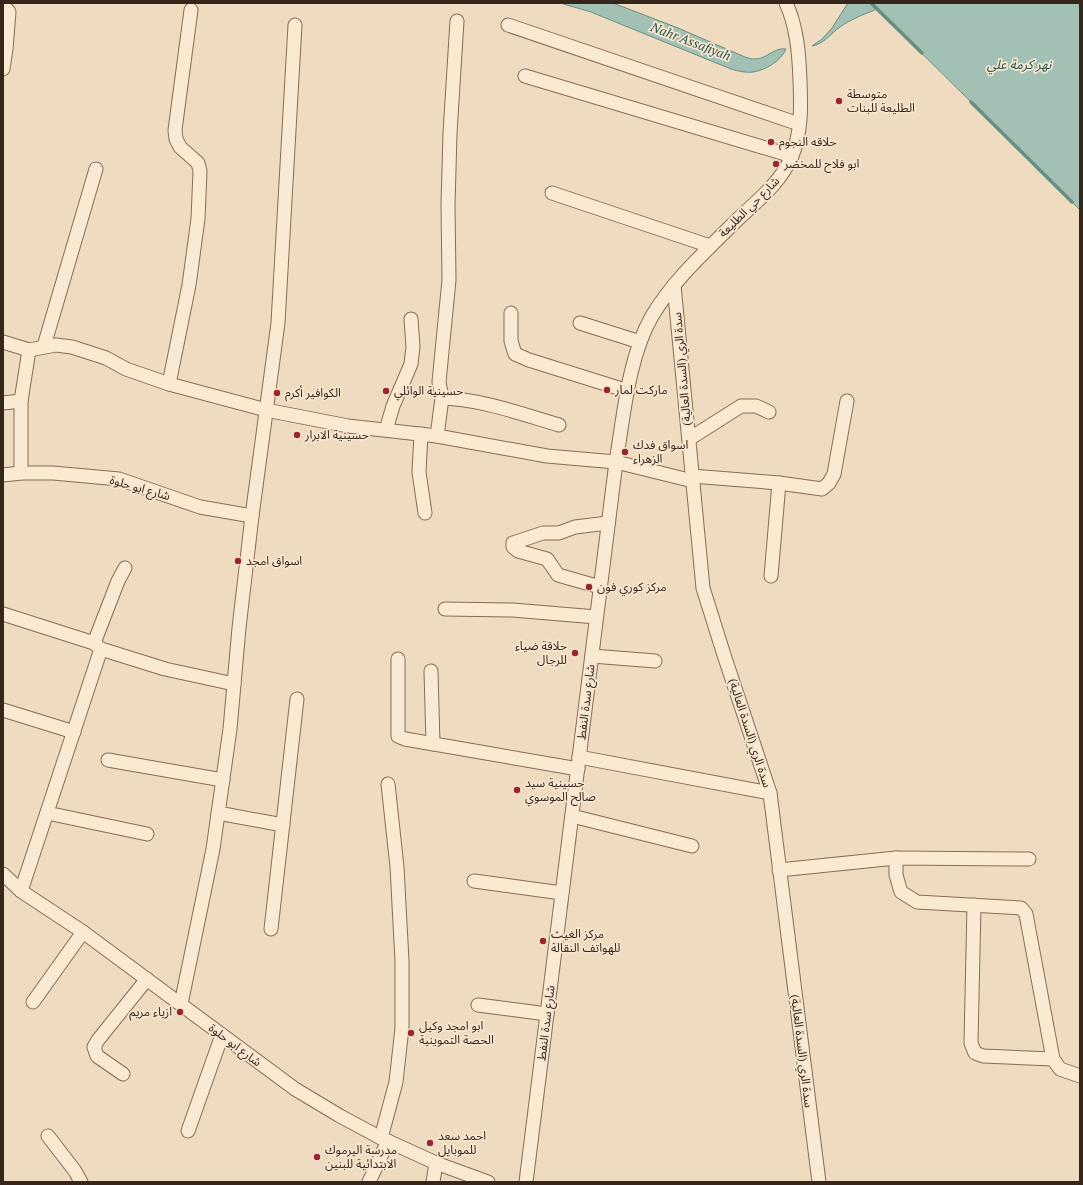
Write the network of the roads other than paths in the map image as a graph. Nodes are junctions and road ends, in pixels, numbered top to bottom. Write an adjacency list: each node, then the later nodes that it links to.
1 (786, 3): 9 (street, شارع حي الطليعة)
2 (3, 5): 7 (street)
3 (191, 10): 22 (street)
4 (456, 21): 24 (street)
5 (295, 25): 28 (street)
6 (508, 25): 9 (street)
7 (3, 69)
8 (525, 76): 10 (street)
9 (799, 124): 10 (street, شارع حي الطليعة)
10 (792, 156): 13 (street, شارع حي الطليعة)
11 (96, 169): 20 (street)
12 (552, 193): 13 (street)
13 (710, 246): 14 (street, شارع سدة النفط)
14 (674, 285): 19 (street, شارع سدة النفط); 34 (street, سدة الري (السدة العالية))
15 (511, 313): 23 (street)
16 (411, 319): 31 (street)
17 (580, 323): 19 (street)
18 (3, 342): 21 (street)
19 (640, 342): 23 (street, شارع سدة النفط)
20 (44, 346): 21 (street); 22 (street)
21 (29, 350): 25 (street)
22 (169, 384): 28 (street)
23 (628, 391): 35 (street, شارع سدة النفط)
24 (442, 398): 30 (street); 33 (street)
25 (21, 401): 27 (street); 36 (street)
26 (847, 401): 39 (street)
27 (3, 403)
28 (266, 410): 31 (street); 41 (street)
29 (769, 412): 34 (street)
30 (559, 425)
31 (386, 430): 32 (street)
32 (421, 434): 33 (street); 40 (street)
33 (437, 436): 35 (street)
34 (689, 439): 38 (street, سدة الري (السدة العالية))
35 (616, 462): 38 (street); 42 (street, شارع سدة النفط)
36 (21, 473): 37 (street, شارع ابو حلوة); 41 (street, شارع ابو حلوة)
37 (3, 475)
38 (693, 479): 39 (street); 63 (street, سدة الري (السدة العالية))
39 (779, 483): 44 (street)
40 (425, 513)
41 (252, 516): 54 (street)
42 (608, 523): 45 (street, شارع سدة النفط); 45 (street)
43 (125, 568): 49 (street)
44 (771, 576)
45 (600, 587): 48 (street, شارع سدة النفط)
46 (445, 609): 48 (street)
47 (3, 614): 49 (street)
48 (596, 617): 50 (street, شارع سدة النفط)
49 (98, 646): 54 (street); 57 (street)
50 (592, 656): 52 (street); 60 (street, شارع سدة النفط)
51 (398, 659): 58 (street)
52 (655, 660)
53 (431, 671): 58 (street)
54 (234, 684): 61 (street)
55 (297, 699): 67 (street)
56 (3, 710): 57 (street)
57 (74, 732): 64 (street)
58 (433, 744): 60 (street)
59 (108, 760): 61 (street)
60 (578, 763): 63 (street); 66 (street, شارع سدة النفط)
61 (223, 780): 65 (street)
62 (388, 784): 91 (street)
63 (770, 793): 72 (street, سدة الري (السدة العالية))
64 (47, 813): 68 (street); 75 (street)
65 (218, 813): 67 (street); 82 (street)
66 (572, 816): 69 (street); 76 (street, شارع سدة النفط)
67 (283, 825): 78 (street)
68 (147, 834)
69 (692, 846)
70 (896, 858): 71 (street); 72 (street); 77 (street)
71 (1029, 859)
72 (779, 870): 98 (street, سدة الري (السدة العالية))
73 (3, 874): 75 (street, شارع ابو حلوة)
74 (474, 881): 76 (street)
75 (21, 891): 79 (street, شارع ابو حلوة)
76 (562, 893): 84 (street, شارع سدة النفط)
77 (974, 905): 86 (street); 86 (street)
78 (271, 929)
79 (83, 932): 80 (street, شارع ابو حلوة); 81 (street)
80 (147, 979): 82 (street, شارع ابو حلوة); 87 (street)
81 (33, 1002)
82 (181, 1004): 85 (street, شارع ابو حلوة)
83 (478, 1005): 84 (street)
84 (547, 1014): 97 (street, شارع سدة النفط)
85 (222, 1035): 89 (street); 91 (street, شارع ابو حلوة)
86 (1053, 1059): 88 (street)
87 (123, 1074)
88 (1080, 1076)
89 (188, 1131)
90 (48, 1136): 93 (street)
91 (385, 1140): 92 (street, شارع ابو حلوة); 94 (street)
92 (436, 1163): 95 (street); 96 (street, شارع ابو حلوة)
93 (81, 1182)
94 (369, 1182)
95 (433, 1182)
96 (488, 1182)
97 (526, 1182)
98 (819, 1182)

